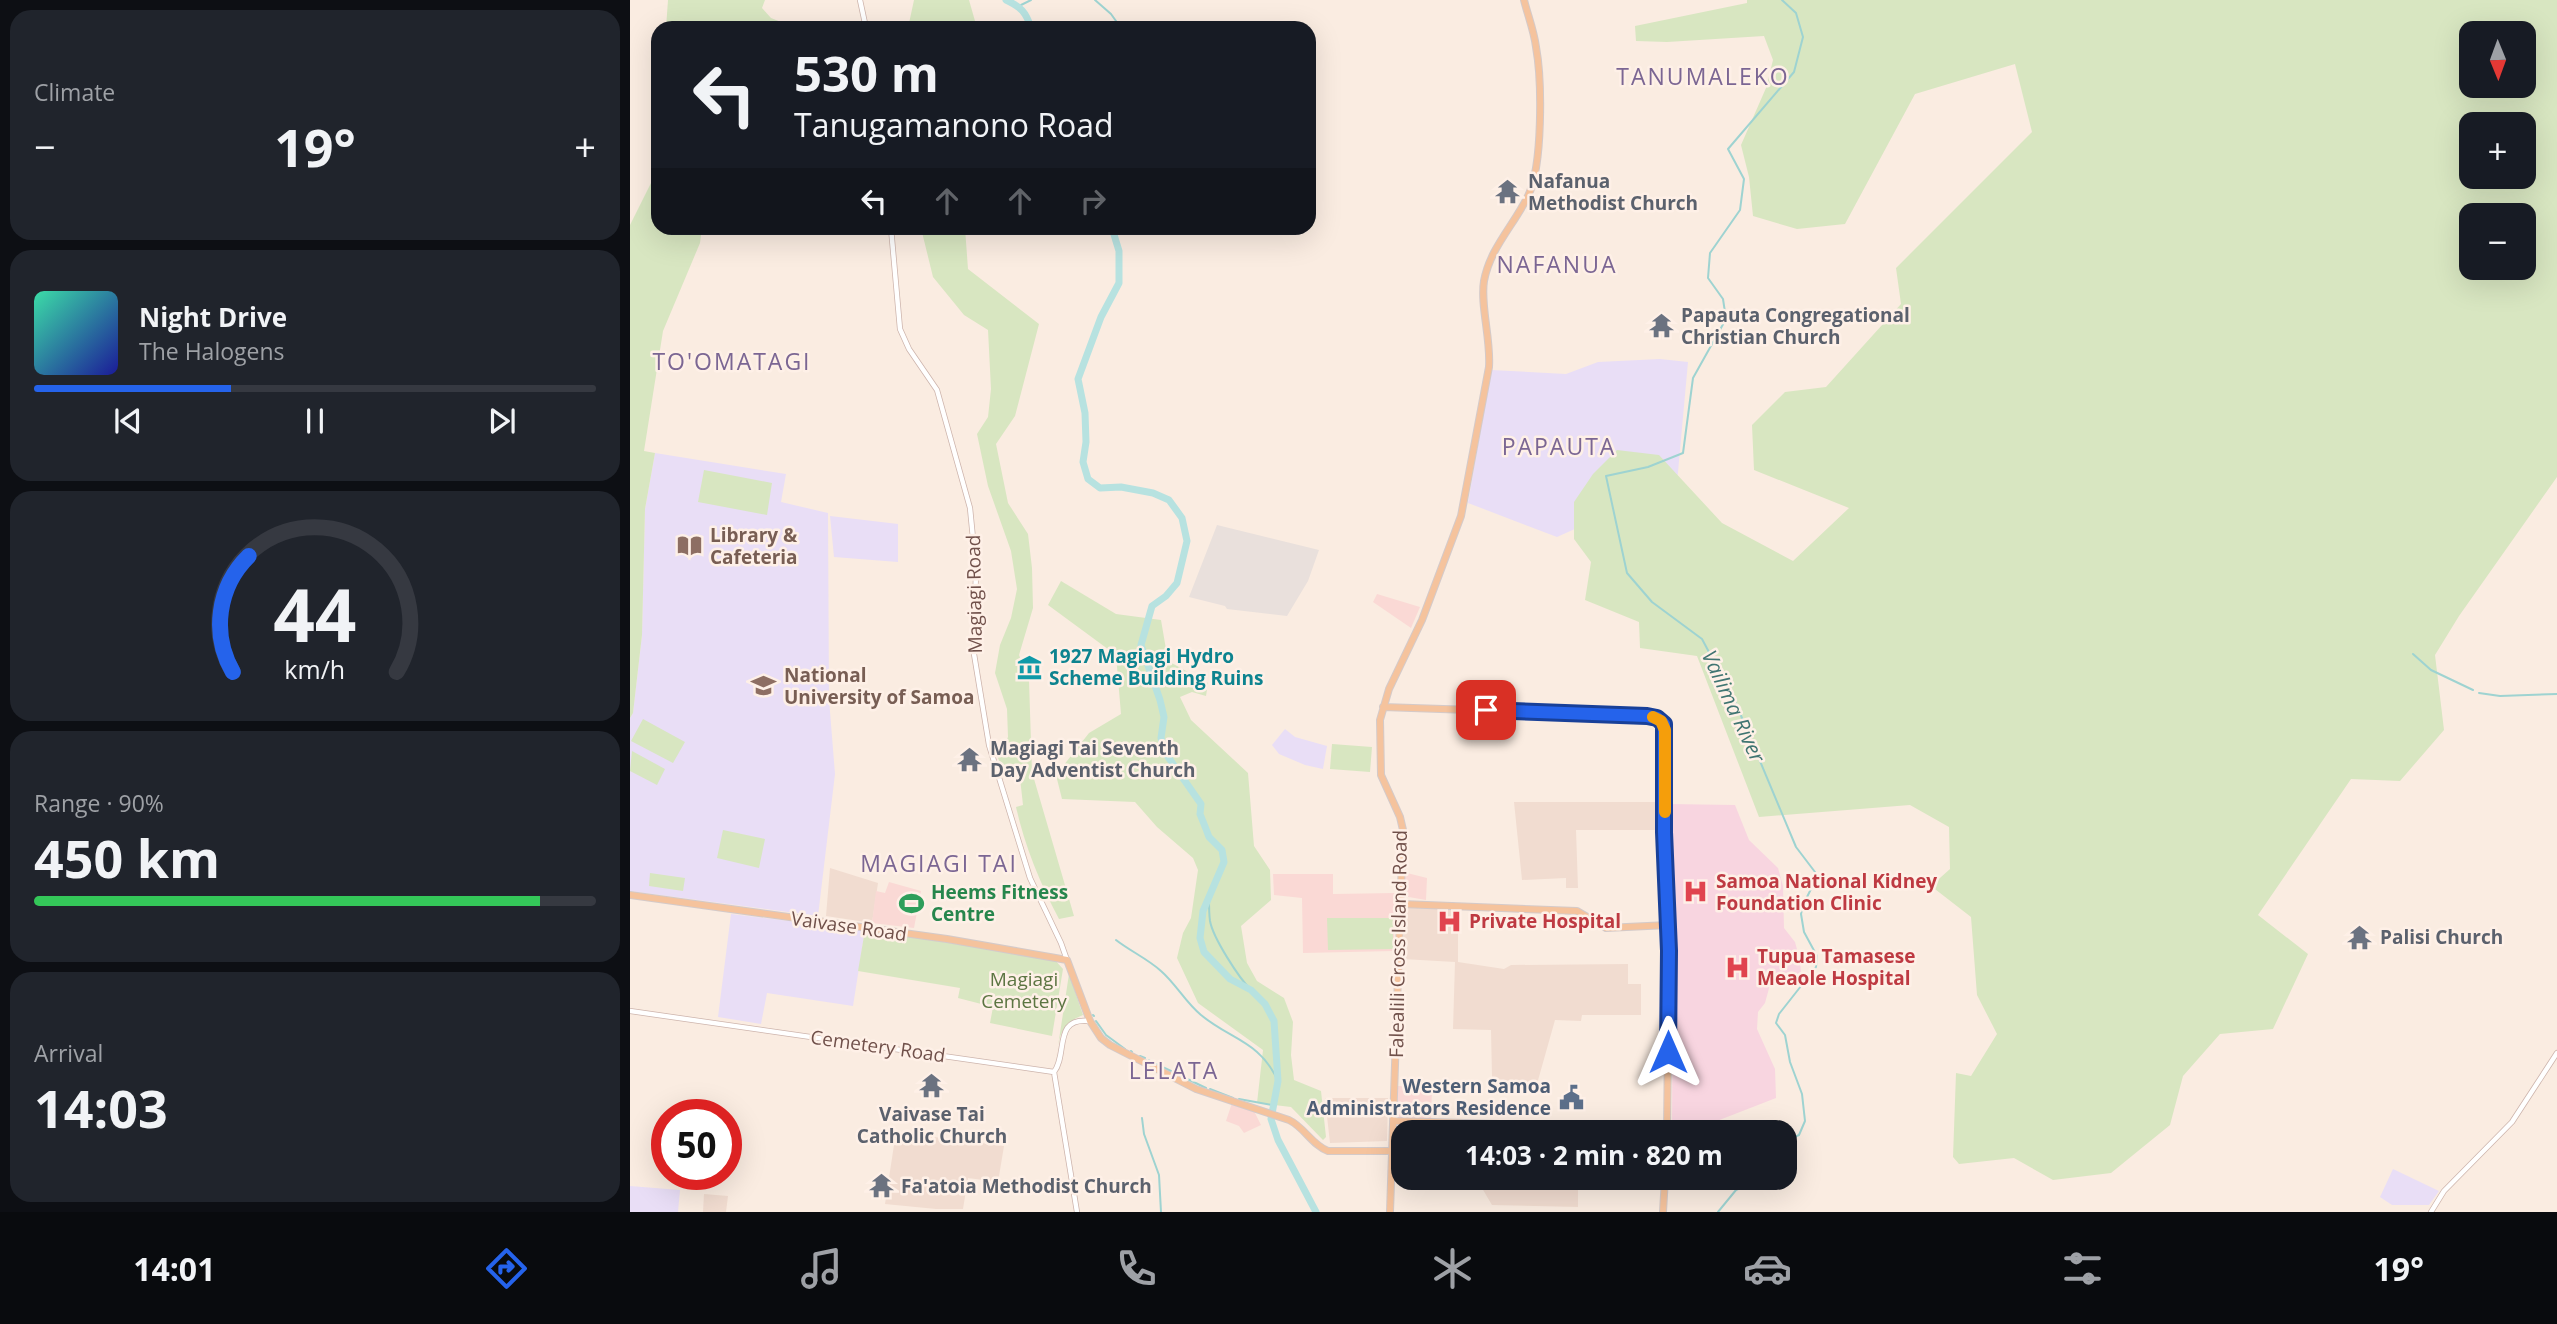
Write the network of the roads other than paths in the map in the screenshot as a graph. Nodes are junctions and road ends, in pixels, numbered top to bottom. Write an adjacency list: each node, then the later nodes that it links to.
1 (860, 0): 3 (street)
2 (1524, 0): 5 (main road, Falealili Cross Island Road)
3 (864, 21)
4 (892, 235): 9 (street, Magiagi Road)
5 (1383, 707): 7 (main road, Falealili Cross Island Road); 8 (main road)
6 (630, 895): 9 (main road, Vaivase Road)
7 (1402, 904): 8 (main road); 14 (main road, Falealili Cross Island Road)
8 (1668, 925): 15 (main road)
9 (1067, 960): 11 (main road)
10 (630, 1011): 13 (street, Cemetery Road)
11 (1090, 1021): 13 (street); 16 (main road)
12 (2557, 1053): 22 (street)
13 (1054, 1072): 19 (street)
14 (1394, 1120)
15 (1667, 1120)
16 (1391, 1151)
17 (1391, 1182): 20 (main road, Falealili Cross Island Road)
18 (1664, 1190): 21 (main road)
19 (1077, 1212)
20 (1390, 1212)
21 (1663, 1212)
22 (2431, 1212)

